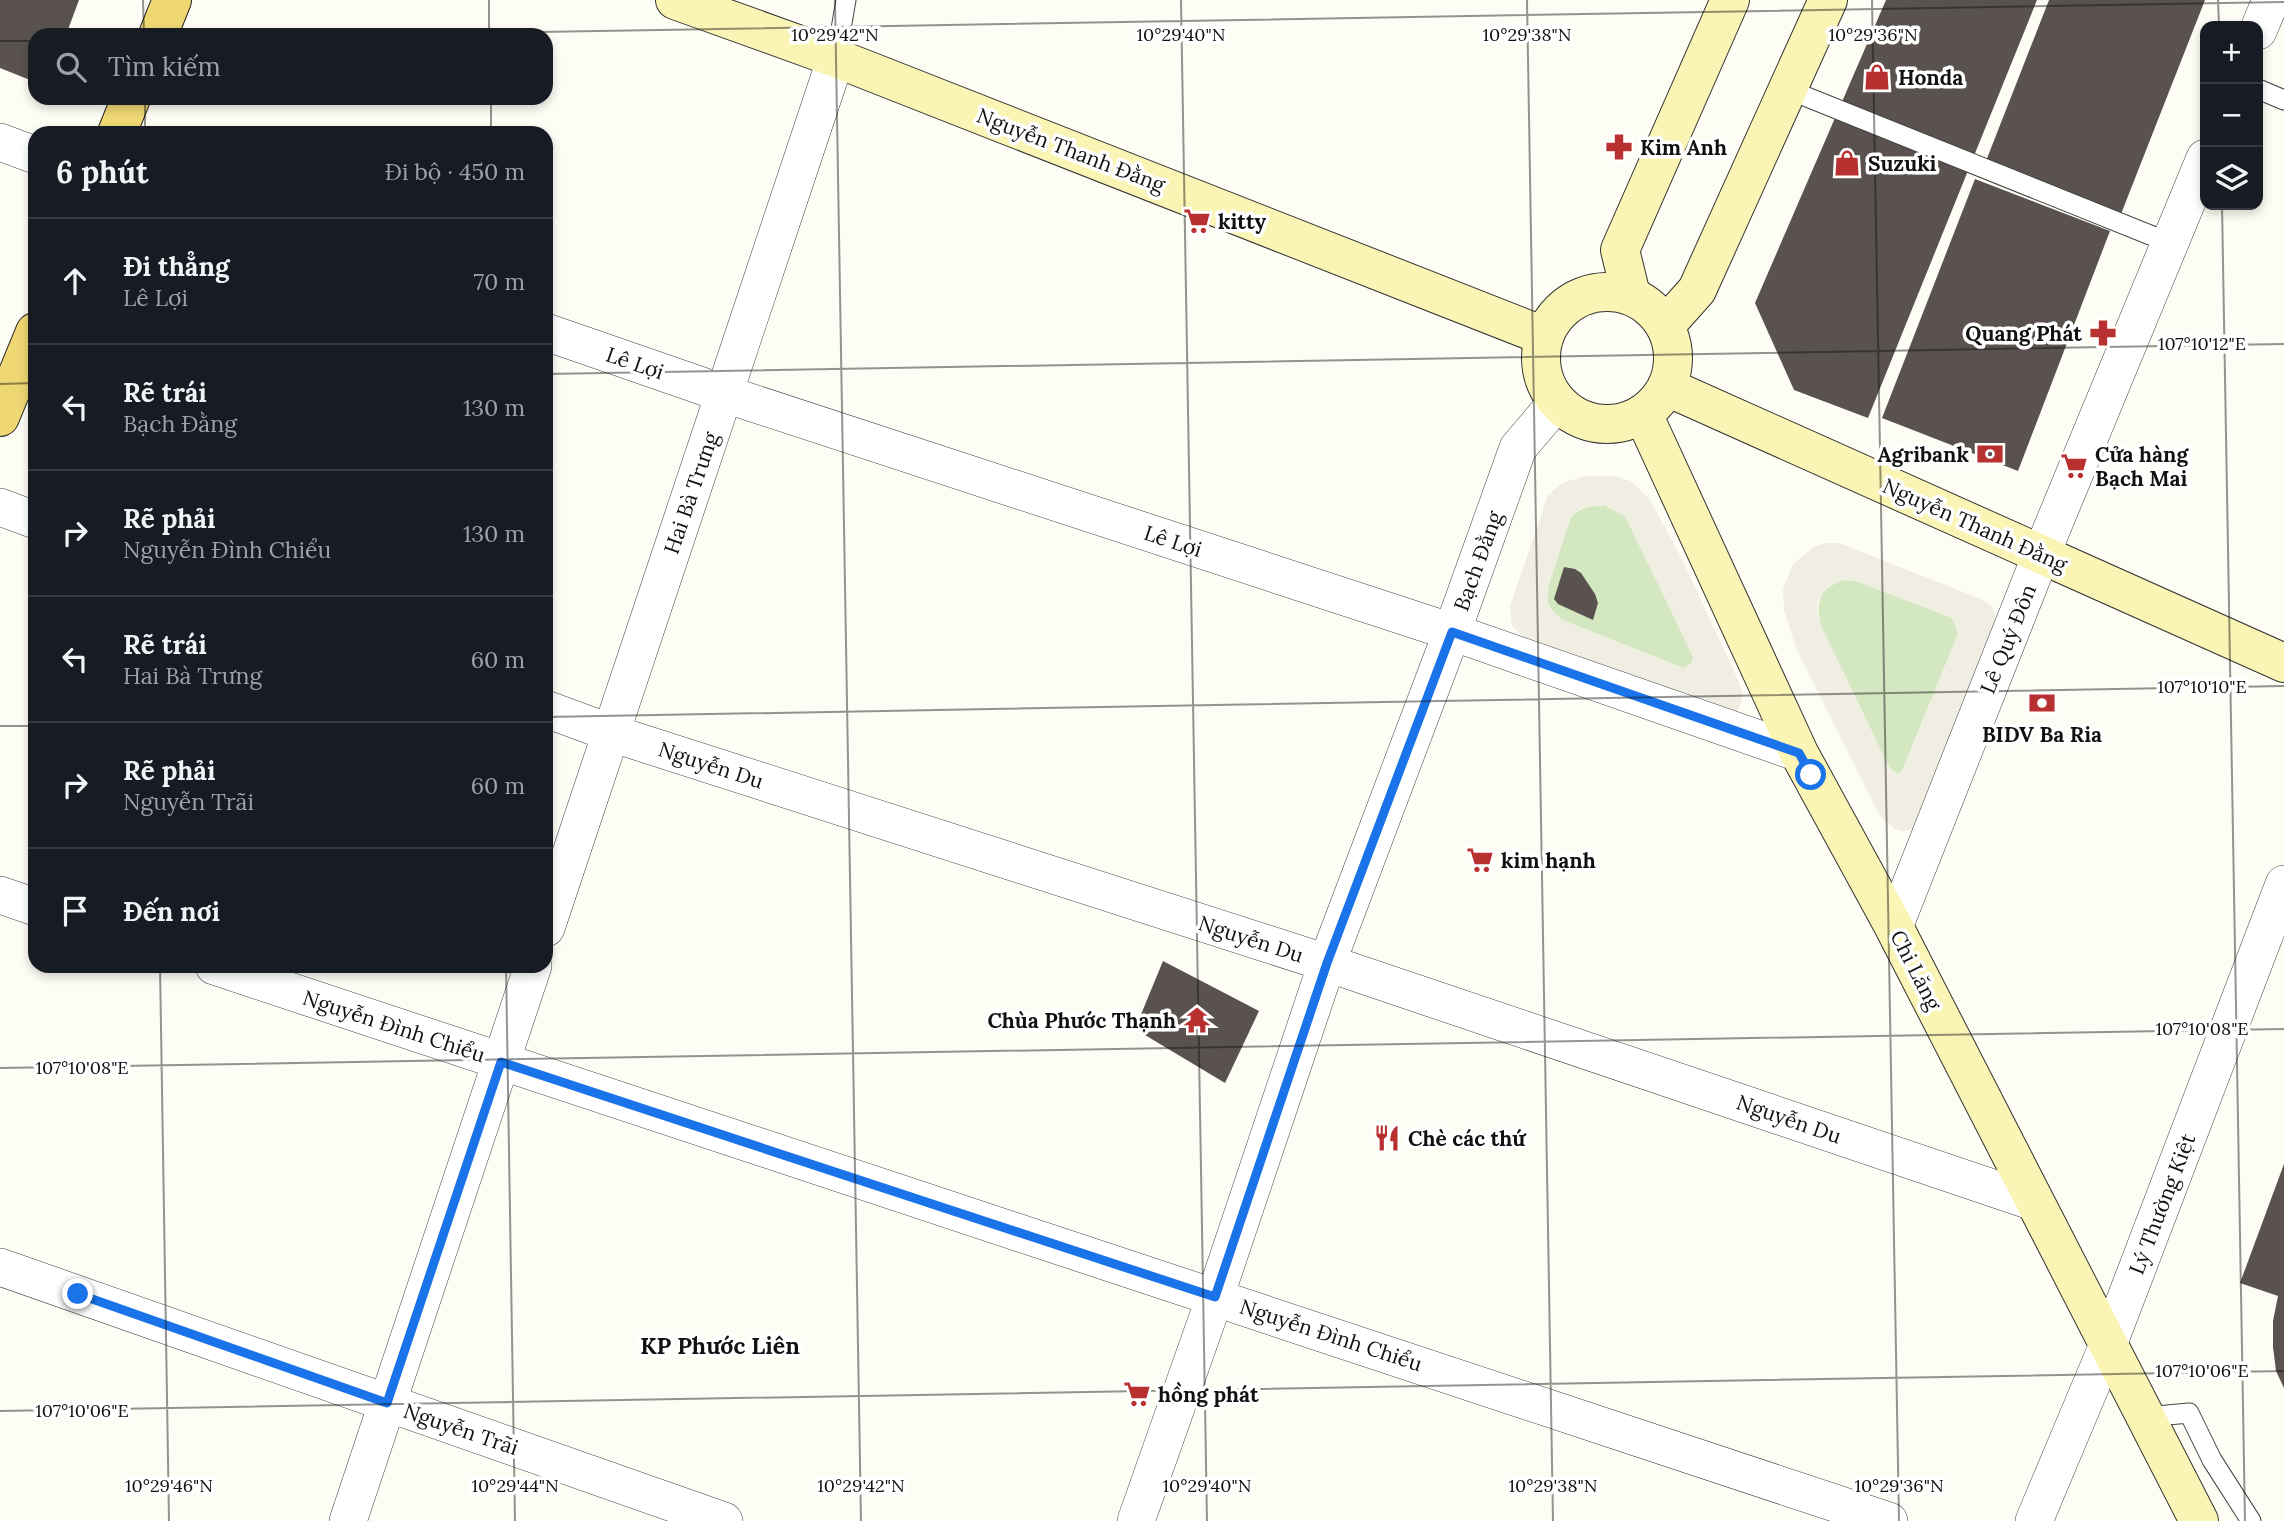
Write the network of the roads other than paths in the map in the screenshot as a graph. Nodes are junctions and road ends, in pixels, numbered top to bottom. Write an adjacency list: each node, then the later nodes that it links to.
1 (172, 0): 8 (main road)
2 (675, 0): 9 (main road, Nguyễn Thanh Đằng)
3 (846, 0): 9 (lane)
4 (1730, 0): 19 (main road)
5 (1828, 0): 10 (main road)
6 (2271, 0): 7 (street)
7 (2262, 21)
8 (161, 28)
9 (836, 58): 22 (main road, Nguyễn Thanh Đằng); 24 (street, Hai Bà Trưng)
10 (1787, 89): 18 (lane); 20 (main road)
11 (2263, 91): 12 (lane)
12 (2284, 100)
13 (128, 105): 14 (main road)
14 (120, 126)
15 (0, 142): 16 (street)
16 (28, 152)
17 (2200, 170): 18 (street, Lê Quý Đôn)
18 (2170, 243): 30 (street, Lê Quý Đôn)
19 (1631, 295): 20 (main road); 22 (main road)
20 (1665, 326): 25 (main road)
21 (553, 334): 24 (street, Lê Lợi)
22 (1544, 336): 26 (main road)
23 (28, 349): 27 (main road)
24 (724, 394): 31 (street, Lê Lợi); 34 (street, Hai Bà Trưng)
25 (1655, 400): 26 (main road); 30 (main road, Nguyễn Thanh Đằng); 35 (main road, Chi Lăng)
26 (1556, 402): 31 (street, Bạch Đằng)
27 (0, 417)
28 (0, 507): 29 (street)
29 (28, 517)
30 (2041, 555): 32 (main road, Nguyễn Thanh Đằng); 40 (street, Lê Quý Đôn)
31 (1452, 632): 35 (street, Lê Lợi); 41 (street, Bạch Đằng)
32 (2284, 663)
33 (553, 712): 34 (street, Nguyễn Du)
34 (611, 733): 39 (street, Hai Bà Trưng); 41 (street, Nguyễn Du)
35 (1799, 753): 40 (main road, Chi Lăng)
36 (2284, 884): 48 (street, Lý Thường Kiệt)
37 (0, 895): 38 (street)
38 (28, 905)
39 (553, 907)
40 (1894, 927): 45 (main road, Chi Lăng)
41 (1327, 963): 45 (street, Nguyễn Du); 47 (street, Bạch Đằng)
42 (235, 973): 44 (street, Nguyễn Đình Chiểu)
43 (531, 973): 44 (street)
44 (501, 1062): 47 (street, Nguyễn Đình Chiểu); 49 (street)
45 (2034, 1202): 48 (main road, Chi Lăng)
46 (0, 1267): 49 (street, Nguyễn Trãi)
47 (1215, 1297): 53 (street, Bạch Đằng); 54 (street, Nguyễn Đình Chiểu)
48 (2108, 1345): 50 (main road, Chi Lăng); 55 (street, Lý Thường Kiệt)
49 (387, 1403): 51 (street); 52 (street, Nguyễn Trãi)
50 (2146, 1417): 56 (main road, Chi Lăng); 57 (lane)
51 (348, 1521)
52 (724, 1521)
53 (1136, 1521)
54 (1889, 1521)
55 (2034, 1521)
56 (2199, 1521)
57 (2251, 1521)

